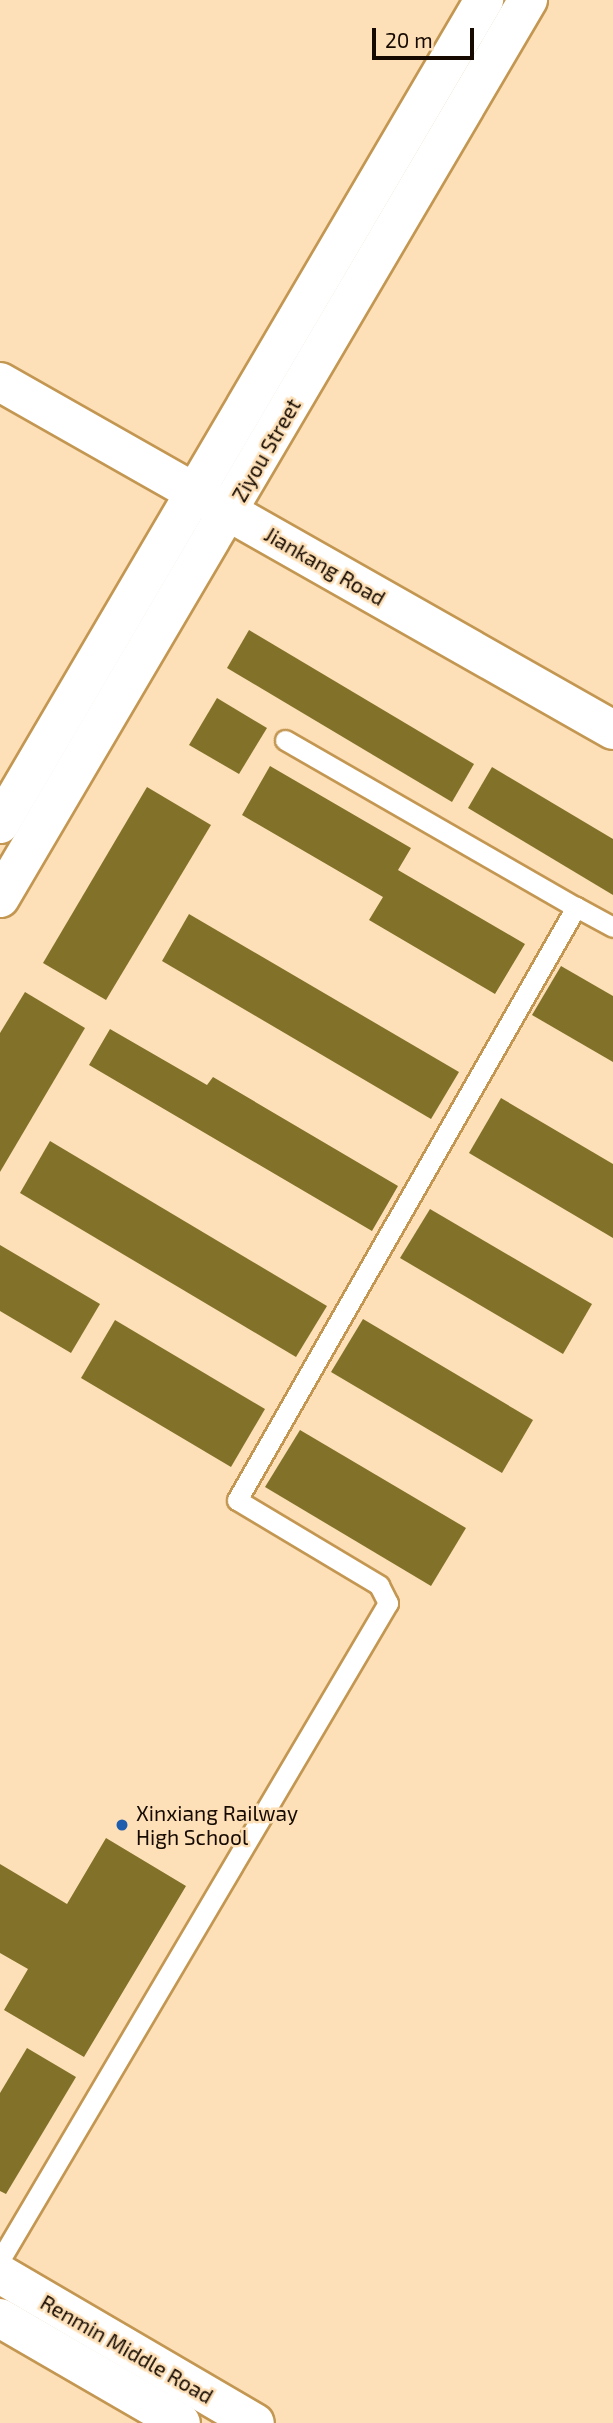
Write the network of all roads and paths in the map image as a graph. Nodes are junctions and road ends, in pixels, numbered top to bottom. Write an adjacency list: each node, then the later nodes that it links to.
1 (484, 0): 4 (street, Ziyou Street)
2 (528, 0): 5 (street, Ziyou Street)
3 (0, 382): 4 (street, Jiankang Road)
4 (196, 493): 5 (street, Jiankang Road); 8 (street, Ziyou Street)
5 (229, 512): 6 (street, Jiankang Road); 9 (street, Ziyou Street)
6 (613, 730)
7 (285, 740): 10 (lane)
8 (0, 824)
9 (0, 898)
10 (576, 906): 11 (lane); 12 (lane)
11 (613, 928)
12 (0, 2260)
13 (0, 2274): 16 (street, Renmin Middle Road)
14 (0, 2318): 15 (street, Renmin Middle Road)
15 (181, 2423)
16 (255, 2423)

